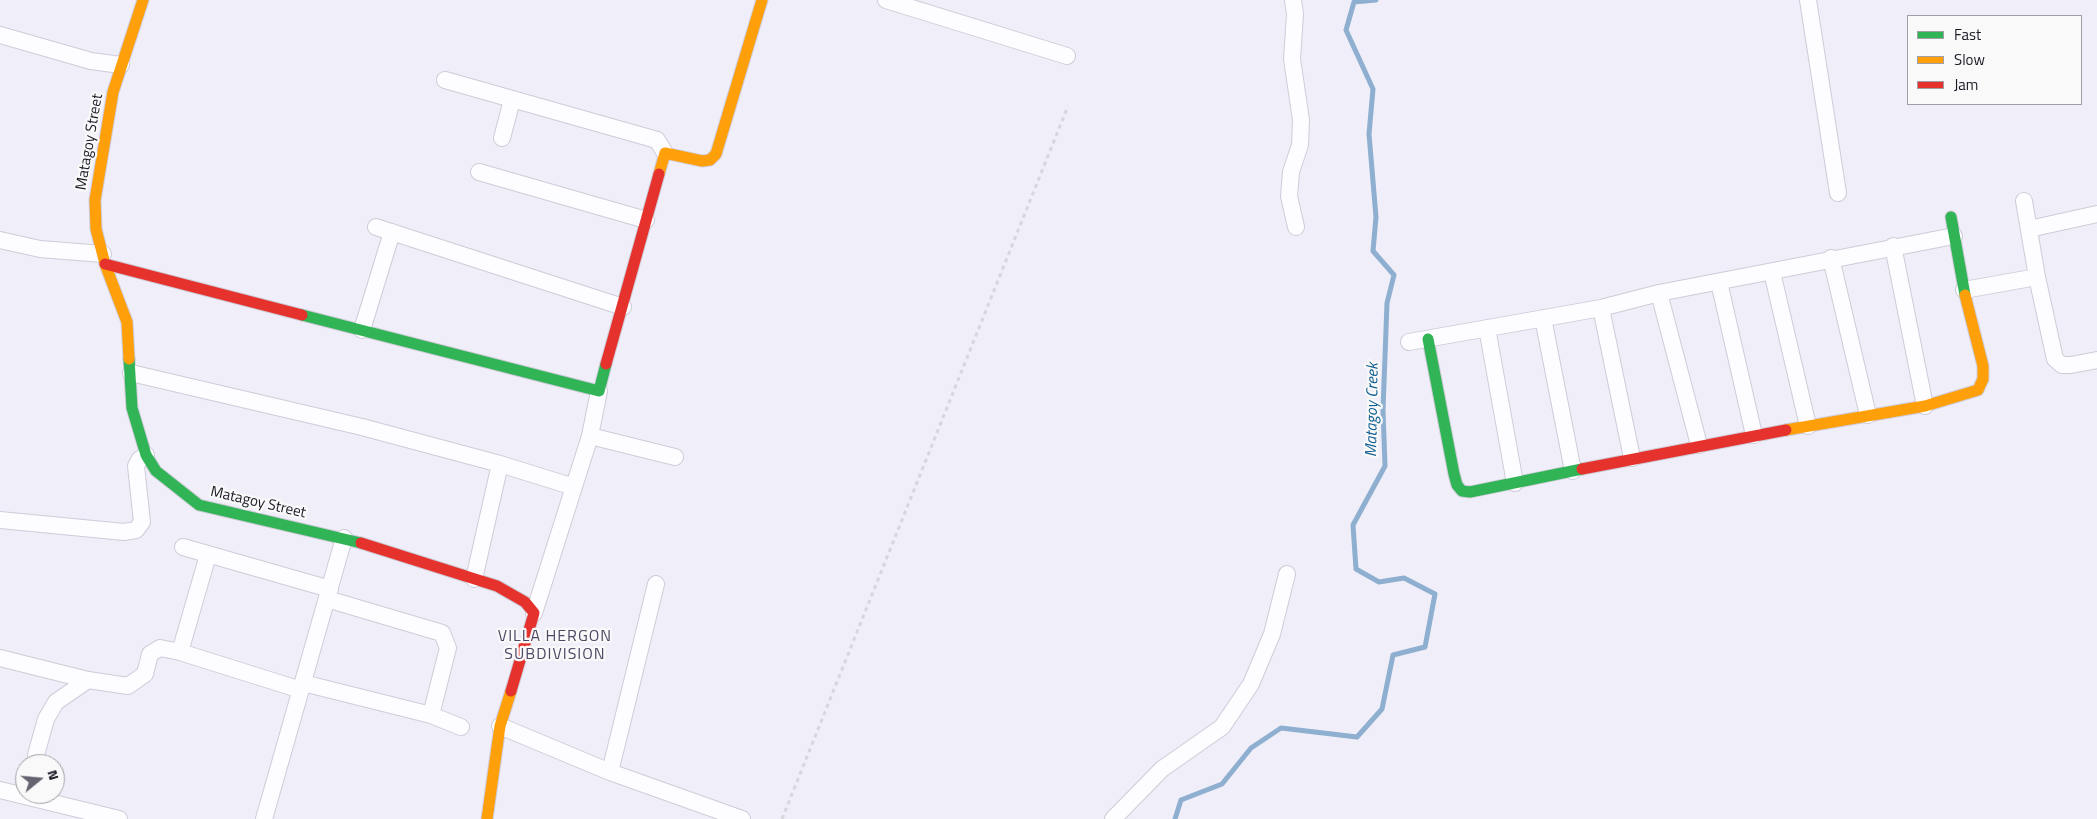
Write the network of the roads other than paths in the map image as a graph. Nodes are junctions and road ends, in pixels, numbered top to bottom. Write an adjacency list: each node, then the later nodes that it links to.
1 (142, 0): 8 (street, Matagoy Street)
2 (762, 0): 12 (street)
3 (886, 0): 7 (street)
4 (1293, 0): 19 (street)
5 (1808, 0): 14 (street)
6 (0, 35): 8 (street)
7 (1067, 56)
8 (121, 65): 27 (street, Matagoy Street)
9 (445, 80): 10 (street)
10 (512, 100): 11 (street); 12 (street)
11 (502, 138)
12 (665, 153): 18 (street)
13 (479, 172): 18 (street)
14 (1838, 193)
15 (2024, 201): 21 (street)
16 (2097, 214): 21 (street)
17 (1951, 217): 23 (street)
18 (646, 220): 33 (street)
19 (1296, 227)
20 (376, 228): 22 (street)
21 (2029, 229): 29 (street)
22 (392, 232): 33 (street); 37 (street)
23 (1954, 236): 25 (street); 31 (street)
24 (0, 240): 27 (street)
25 (1893, 246): 26 (street); 43 (street)
26 (1831, 258): 28 (street); 44 (street)
27 (104, 259): 37 (street); 41 (street, Matagoy Street)
28 (1772, 272): 30 (street); 45 (street)
29 (2036, 277): 31 (street); 40 (street)
30 (1719, 282): 32 (street); 46 (street)
31 (1964, 290): 43 (street)
32 (1659, 293): 34 (street); 48 (street)
33 (623, 307): 42 (street)
34 (1601, 308): 35 (street); 51 (street)
35 (1543, 318): 36 (street); 53 (street)
36 (1487, 328): 38 (street); 54 (street)
37 (362, 330): 42 (street)
38 (1428, 339): 39 (street); 54 (street)
39 (1409, 342)
40 (2097, 360)
41 (131, 373): 49 (street, Matagoy Street); 52 (street)
42 (599, 390): 47 (street)
43 (1925, 406): 44 (street)
44 (1868, 415): 45 (street)
45 (1808, 426): 46 (street)
46 (1754, 435): 48 (street)
47 (590, 436): 50 (street); 55 (street)
48 (1699, 445): 51 (street)
49 (146, 455): 56 (street); 57 (street, Matagoy Street)
50 (675, 457)
51 (1632, 458): 53 (street)
52 (500, 464): 55 (street); 61 (street)
53 (1573, 471): 54 (street)
54 (1515, 483)
55 (574, 487): 64 (street)
56 (0, 520)
57 (344, 538): 61 (street, Matagoy Street); 63 (street)
58 (183, 547): 59 (street)
59 (208, 555): 63 (street); 65 (street)
60 (1287, 574): 79 (street)
61 (474, 579): 64 (street, Matagoy Street)
62 (656, 584): 73 (street)
63 (328, 594): 68 (street); 69 (street)
64 (534, 613): 70 (street)
65 (180, 652): 67 (street); 68 (street)
66 (0, 658): 67 (street)
67 (88, 680): 72 (street)
68 (302, 686): 69 (street); 76 (street)
69 (431, 715): 71 (street)
70 (500, 726): 73 (street); 77 (street)
71 (461, 727)
72 (36, 754)
73 (610, 772): 78 (street)
74 (0, 790): 75 (street)
75 (119, 819)
76 (264, 819)
77 (487, 819)
78 (742, 819)
79 (1113, 819)

